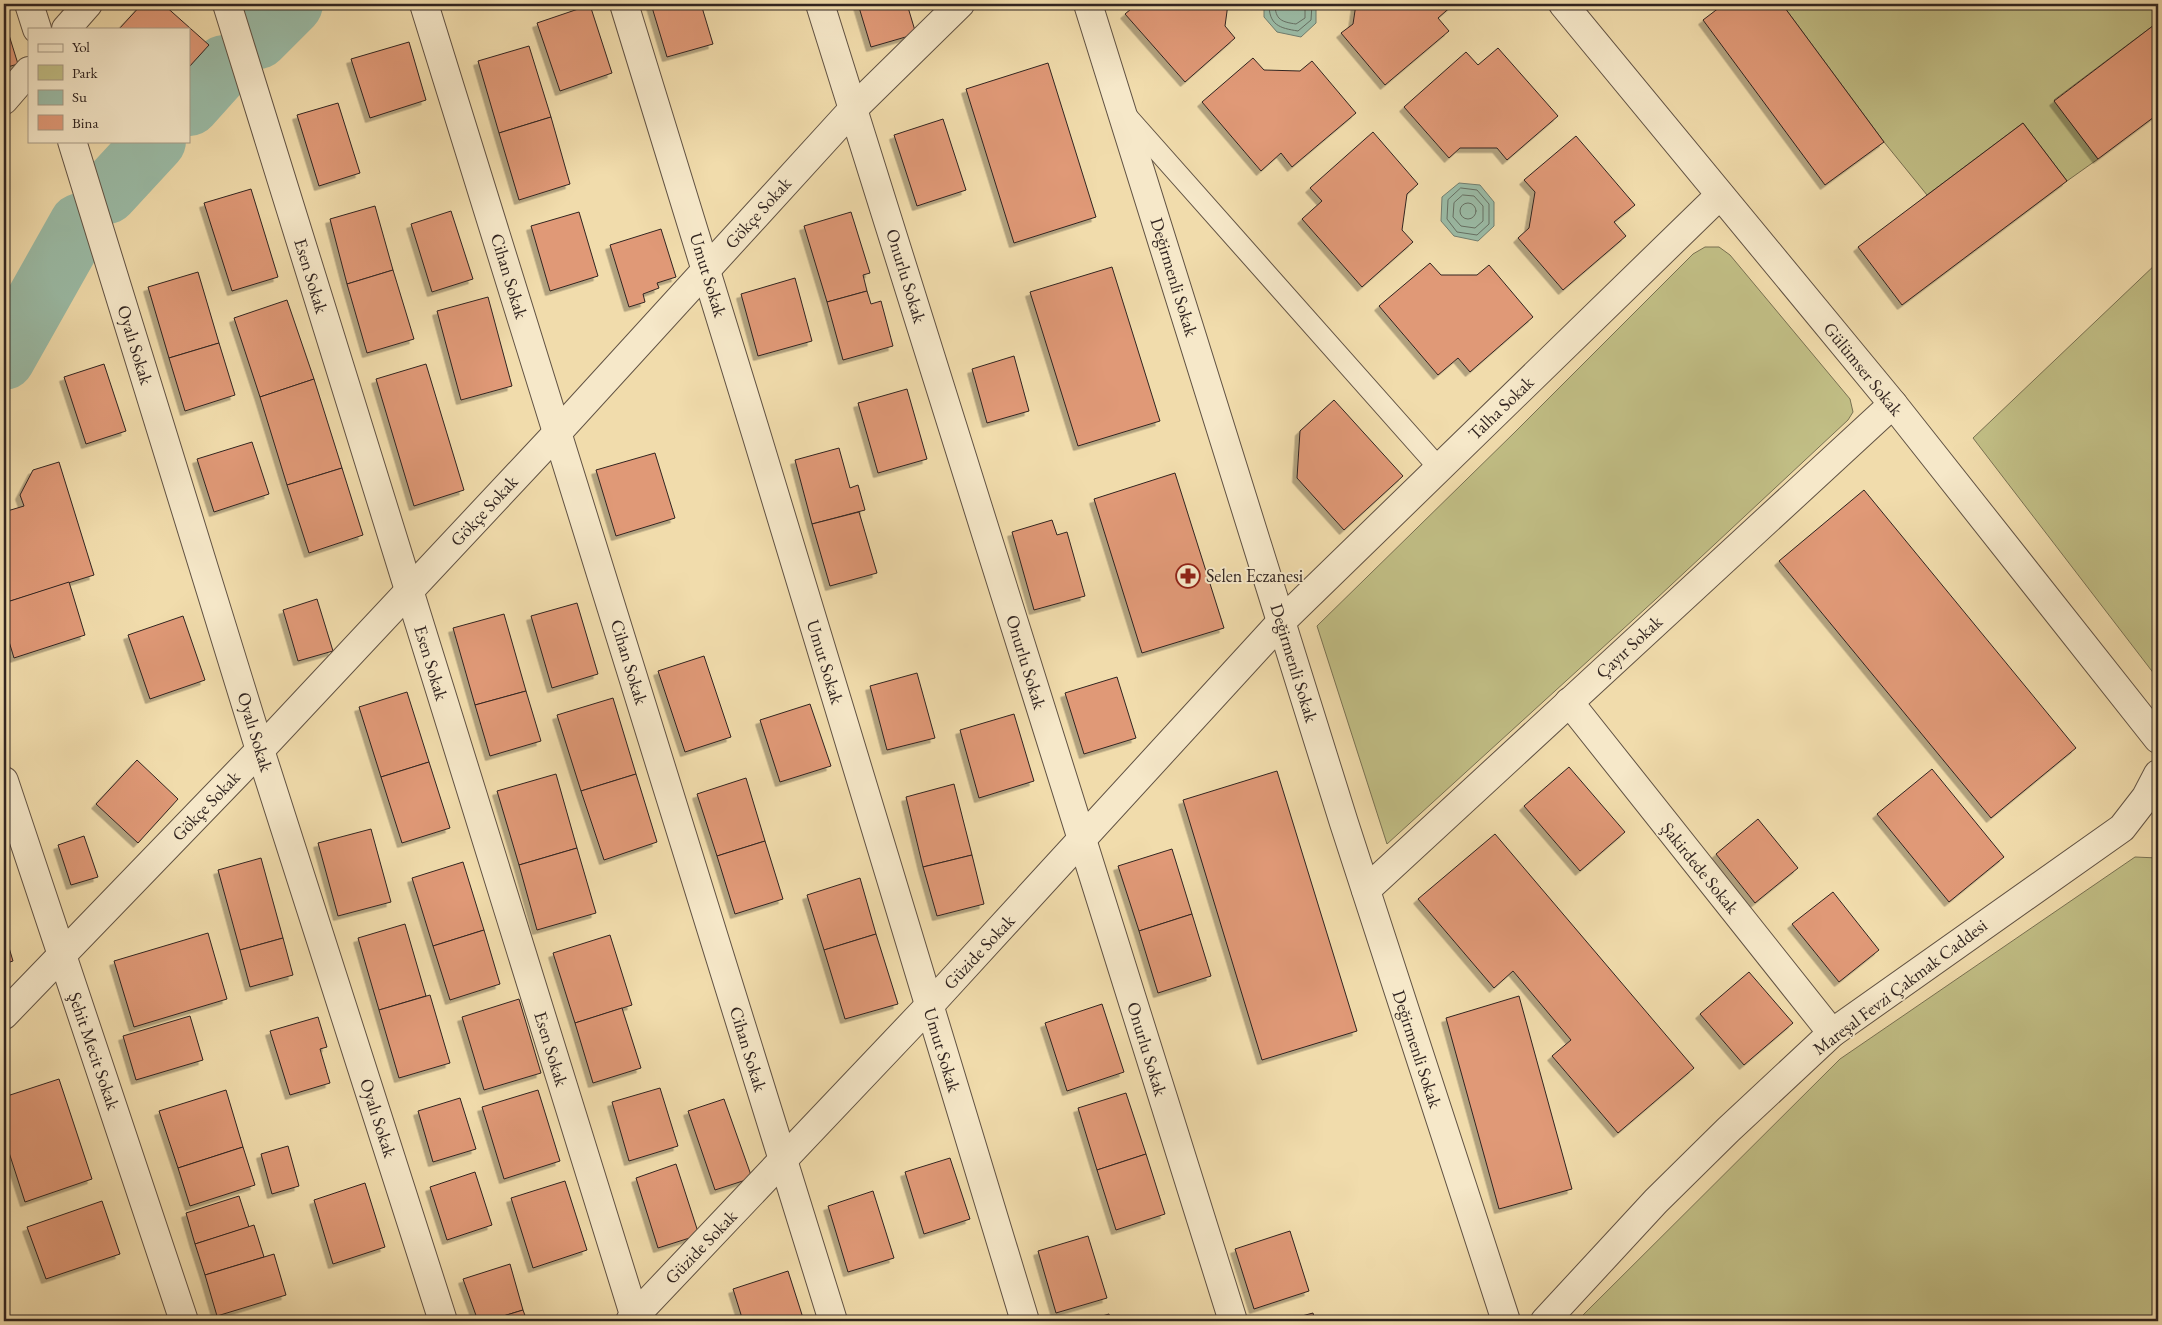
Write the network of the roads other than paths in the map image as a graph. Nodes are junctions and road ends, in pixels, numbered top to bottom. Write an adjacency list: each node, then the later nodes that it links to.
1 (29, 4): 10 (street)
2 (88, 4): 11 (street)
3 (227, 4): 22 (street, Esen Sokak)
4 (424, 4): 20 (street, Cihan Sokak)
5 (624, 4): 18 (street, Umut Sokak)
6 (820, 4): 14 (street, Onurlu Sokak)
7 (960, 4): 14 (street, Gökçe Sokak)
8 (1088, 4): 15 (street, Değirmenli Sokak)
9 (1563, 4): 17 (street, Gülümser Sokak)
10 (37, 28)
11 (67, 28)
12 (28, 73): 13 (street)
13 (4, 100)
14 (853, 109): 18 (street, Gökçe Sokak); 29 (street, Onurlu Sokak)
15 (1122, 110): 21 (lane); 23 (street, Değirmenli Sokak)
16 (72, 142): 26 (street, Oyalı Sokak)
17 (1720, 195): 19 (street, Gülümser Sokak); 21 (street, Talha Sokak)
18 (707, 269): 20 (street, Gökçe Sokak); 32 (street, Umut Sokak)
19 (1893, 404): 24 (street, Çayır Sokak); 25 (street, Gülümser Sokak)
20 (558, 432): 22 (street, Gökçe Sokak); 35 (street, Cihan Sokak)
21 (1439, 468): 23 (street, Talha Sokak)
22 (409, 591): 26 (street, Gökçe Sokak); 36 (street, Esen Sokak)
23 (1281, 622): 29 (street, Güzide Sokak); 30 (street, Değirmenli Sokak)
24 (1569, 702): 30 (street, Çayır Sokak); 34 (street, Şakirdede Sokak)
25 (2158, 739)
26 (260, 750): 31 (street, Gökçe Sokak); 38 (street, Oyalı Sokak)
27 (2158, 774): 34 (street, Mareşal Fevzi Çakmak Caddesi)
28 (4, 781): 31 (street, Şehit Mecit Sokak)
29 (1082, 841): 32 (street, Güzide Sokak); 41 (street, Onurlu Sokak)
30 (1366, 890): 42 (street, Değirmenli Sokak)
31 (61, 954): 33 (street, Gökçe Sokak); 37 (street, Şehit Mecit Sokak)
32 (928, 1007): 35 (street, Güzide Sokak); 40 (street, Umut Sokak)
33 (4, 1015)
34 (1832, 1033): 43 (street, Mareşal Fevzi Çakmak Caddesi)
35 (783, 1161): 36 (street, Güzide Sokak); 39 (street, Cihan Sokak)
36 (633, 1320)
37 (184, 1321)
38 (443, 1321)
39 (833, 1321)
40 (1025, 1321)
41 (1233, 1321)
42 (1506, 1321)
43 (1545, 1321)

